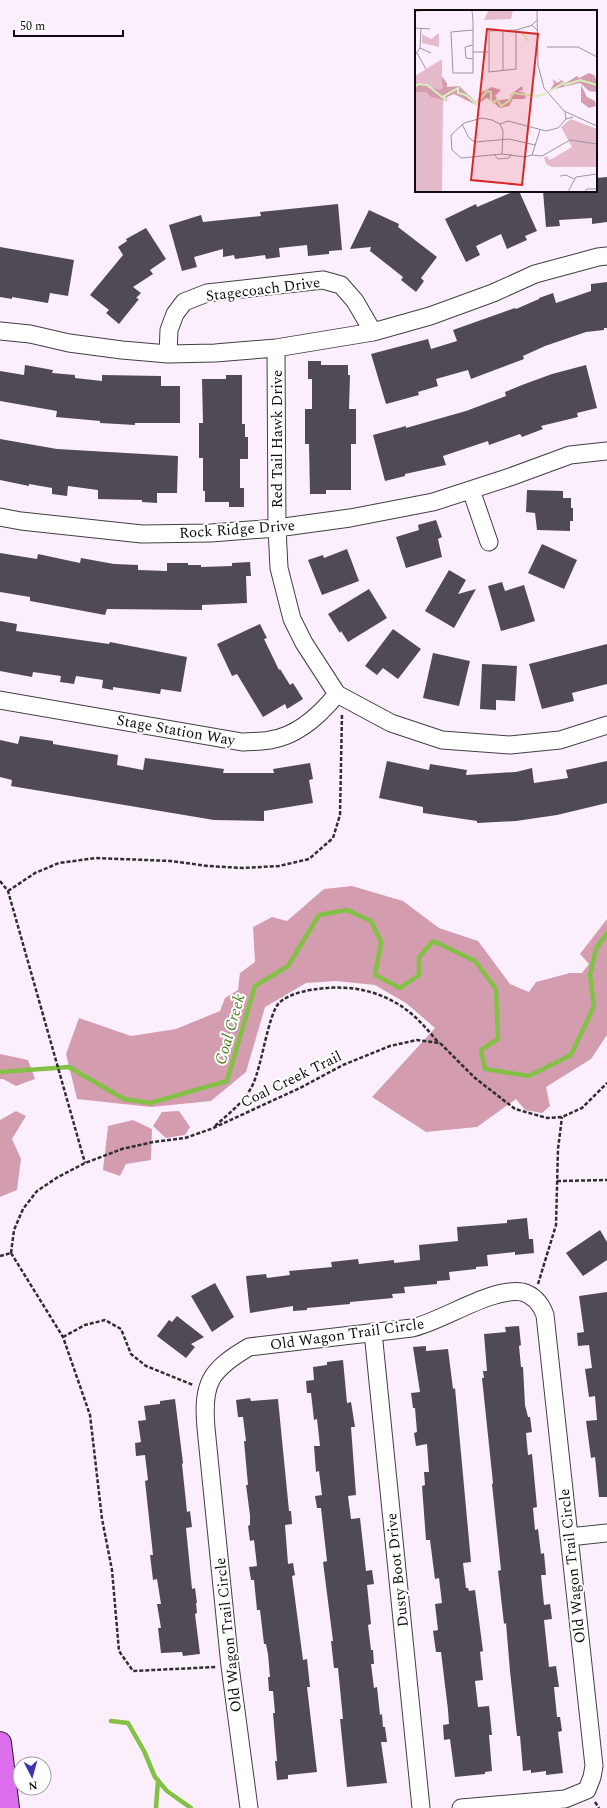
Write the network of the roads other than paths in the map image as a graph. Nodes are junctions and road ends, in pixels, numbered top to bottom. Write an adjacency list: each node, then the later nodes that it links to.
1 (607, 256): 3 (street)
2 (0, 332): 5 (street)
3 (373, 332): 4 (street); 5 (street, Stagecoach Drive)
4 (276, 348): 5 (street); 9 (street, Red Tail Hawk Drive)
5 (168, 354)
6 (607, 451): 7 (street, Rock Ridge Drive)
7 (471, 490): 9 (street, Rock Ridge Drive); 10 (street)
8 (0, 517): 9 (street, Rock Ridge Drive)
9 (277, 528): 11 (street, Red Tail Hawk Drive)
10 (489, 542)
11 (338, 694): 12 (street, Stage Station Way); 13 (street, Red Tail Hawk Drive)
12 (0, 700)
13 (607, 725)
14 (373, 1332): 16 (street, Old Wagon Trail Circle); 19 (street, Old Wagon Trail Circle); 20 (street, Dusty Boot Drive)
15 (607, 1533): 16 (street)
16 (569, 1537): 21 (street, Old Wagon Trail Circle)
17 (0, 1743): 18 (main road)
18 (8, 1808)
19 (249, 1808)
20 (421, 1808)
21 (461, 1808)

